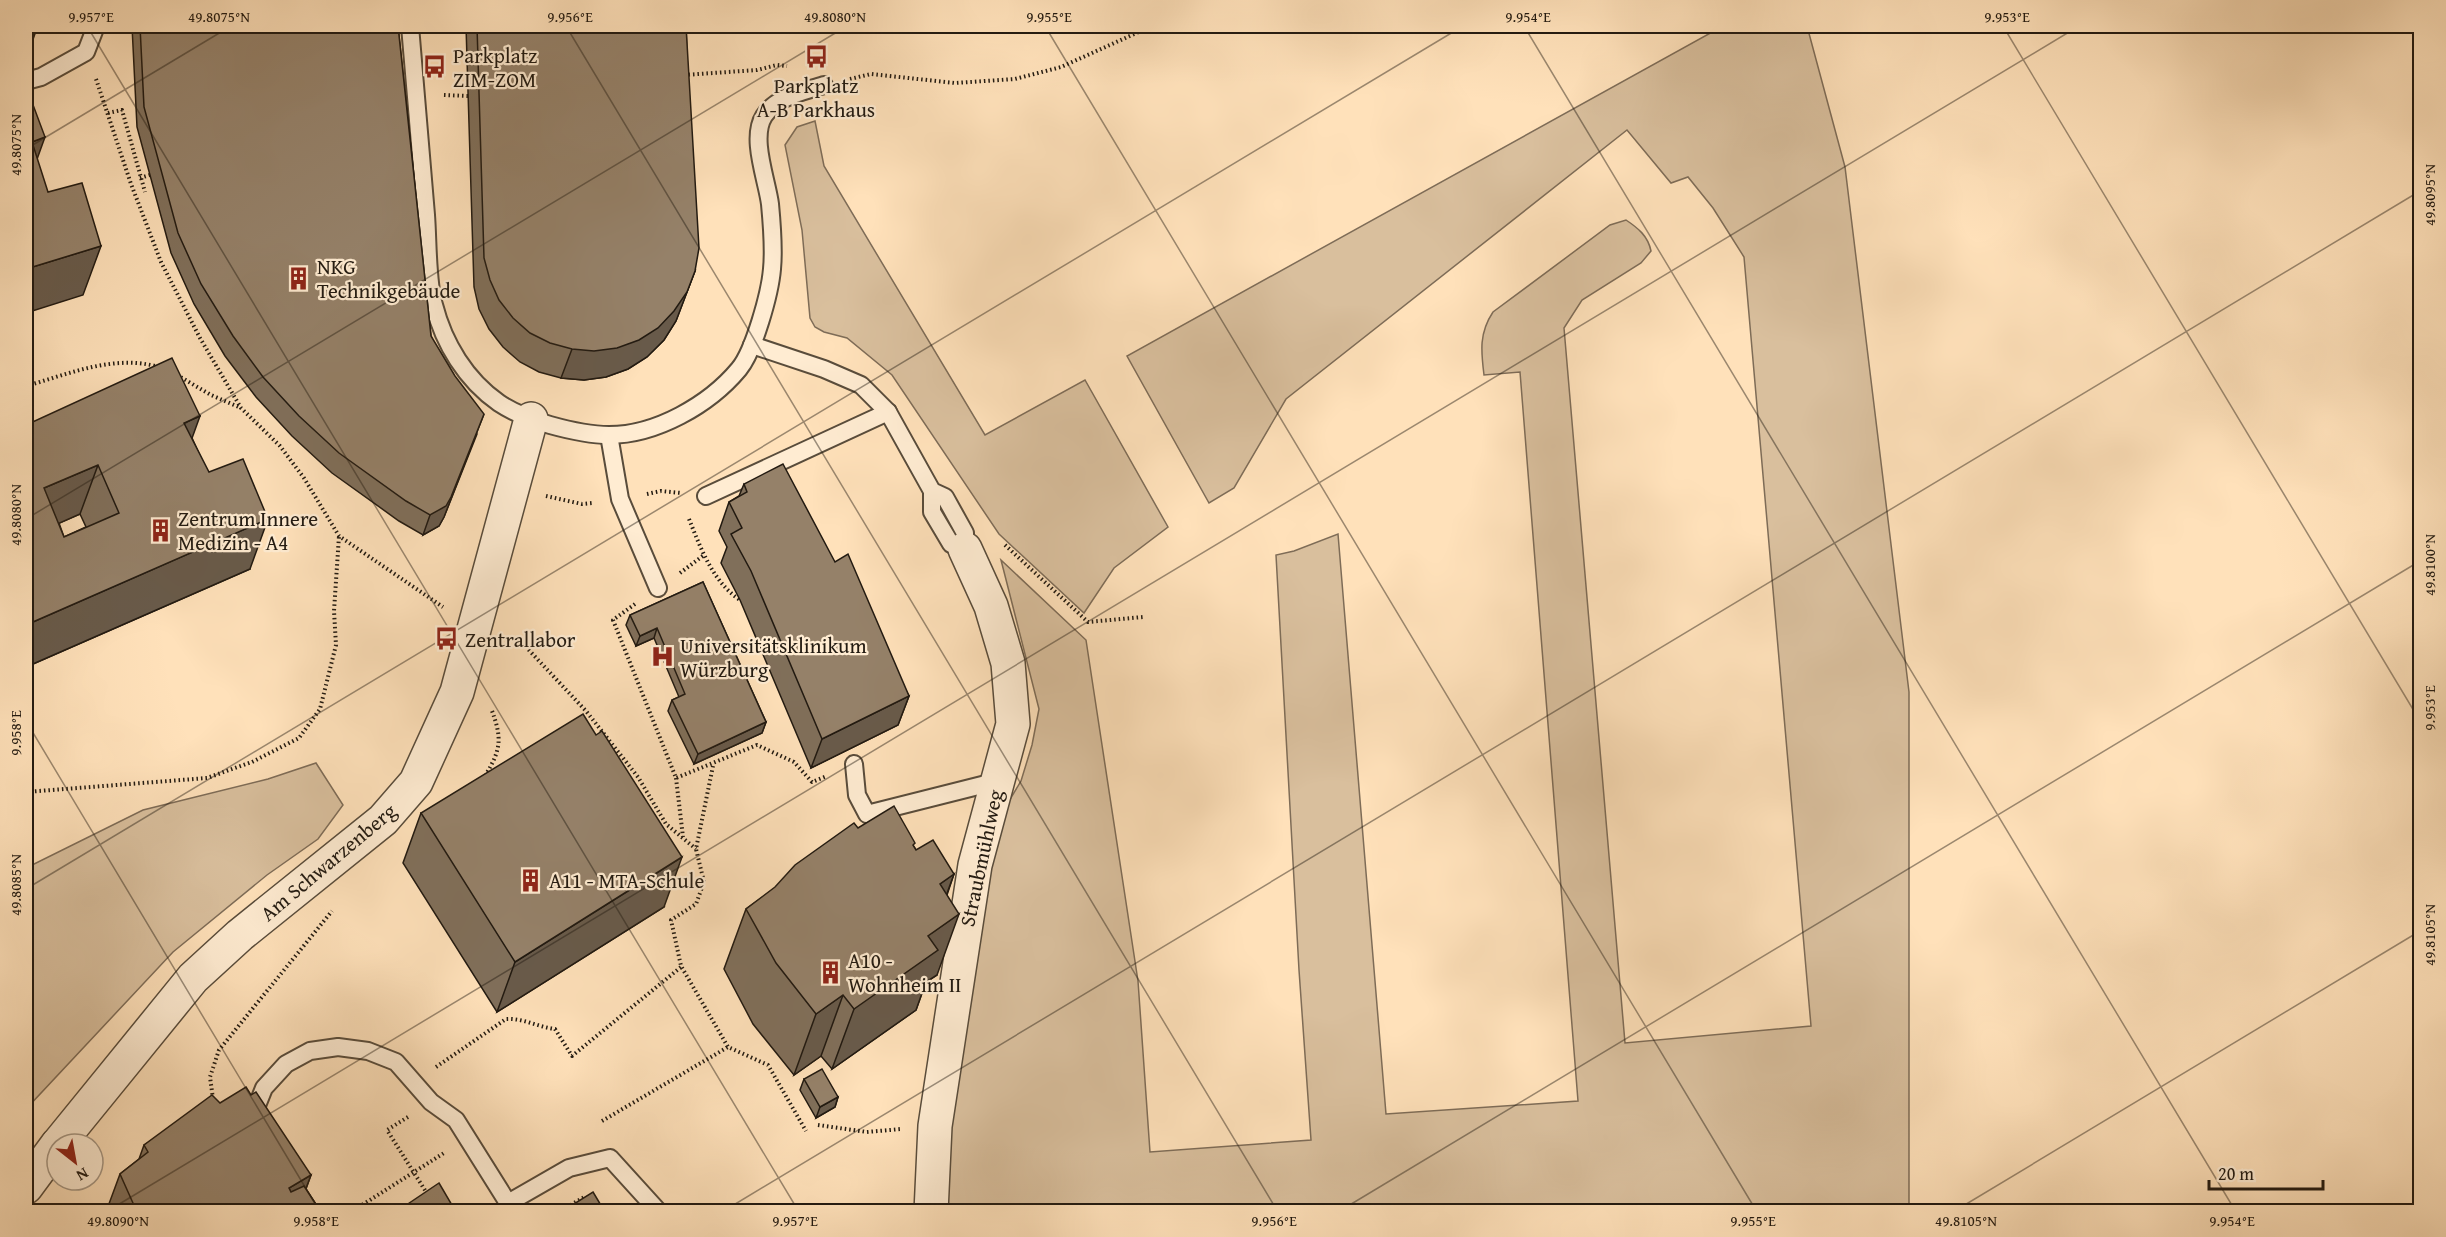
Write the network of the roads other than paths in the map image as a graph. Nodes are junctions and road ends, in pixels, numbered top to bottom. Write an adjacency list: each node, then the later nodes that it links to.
1 (96, 26): 3 (lane)
2 (410, 26): 7 (lane)
3 (26, 81)
4 (824, 85): 5 (lane)
5 (752, 345): 6 (lane, Straubmühlweg); 8 (lane)
6 (888, 412): 9 (lane); 10 (lane, Straubmühlweg)
7 (531, 419): 8 (lane); 14 (street, Am Schwarzenberg)
8 (609, 435): 11 (lane)
9 (706, 496)
10 (965, 549): 13 (street, Straubmühlweg)
11 (658, 588)
12 (854, 764): 13 (lane)
13 (998, 781): 19 (street, Straubmühlweg)
14 (68, 1132)
15 (250, 1139): 18 (lane)
16 (45, 1161): 17 (street, Am Schwarzenberg)
17 (26, 1187)
18 (659, 1212)
19 (931, 1212)

